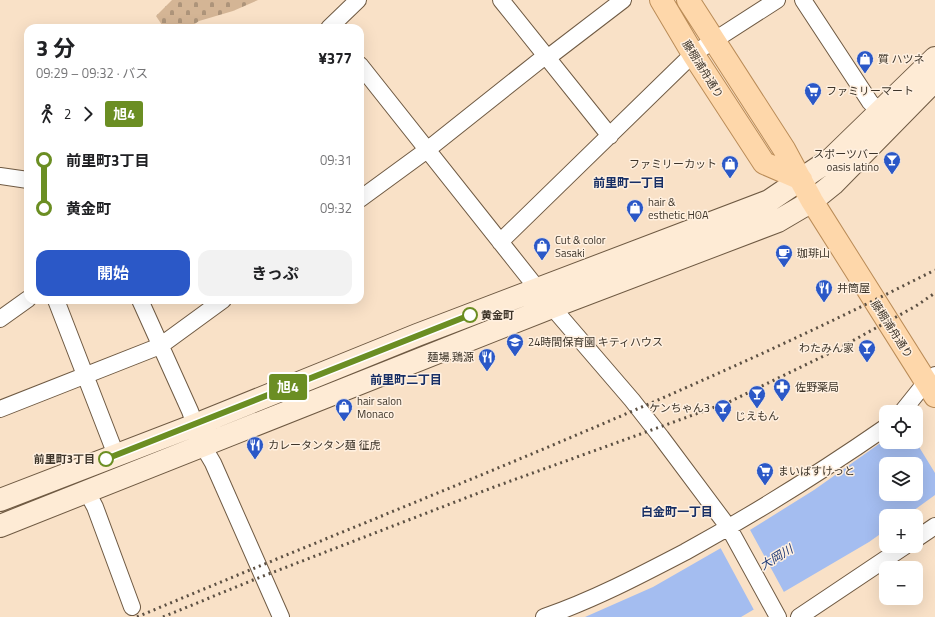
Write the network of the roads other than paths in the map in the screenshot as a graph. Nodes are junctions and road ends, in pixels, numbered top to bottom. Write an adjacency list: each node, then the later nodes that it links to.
1 (358, 0): 8 (street)
2 (501, 0): 11 (street)
3 (623, 0): 11 (street)
4 (661, 0): 10 (main road, 藤棚浦舟通り)
5 (688, 0): 9 (main road, 藤棚浦舟通り)
6 (777, 0): 9 (street)
7 (803, 0): 15 (street)
8 (334, 24)
9 (714, 41): 10 (street); 20 (main road, 藤棚浦舟通り)
10 (693, 54): 16 (street); 20 (main road, 藤棚浦舟通り)
11 (545, 58): 16 (street); 17 (street)
12 (935, 58): 15 (main road)
13 (364, 70): 17 (street)
14 (935, 80): 22 (main road)
15 (879, 111): 20 (main road)
16 (610, 136): 23 (street)
17 (427, 150): 21 (street); 23 (street)
18 (0, 176): 19 (street)
19 (24, 179)
20 (801, 179): 22 (main road, 藤棚浦舟通り); 24 (main road)
21 (364, 196)
22 (812, 202): 29 (main road); 33 (main road, 藤棚浦舟通り)
23 (500, 242): 24 (street)
24 (538, 289): 29 (street); 36 (main road)
25 (24, 303): 30 (street)
26 (58, 304): 32 (street)
27 (142, 304): 31 (street)
28 (218, 304): 31 (street)
29 (552, 307): 38 (main road); 44 (street)
30 (0, 319)
31 (160, 346): 32 (street); 36 (street)
32 (85, 376): 35 (street); 39 (street)
33 (932, 384): 34 (street)
34 (910, 405)
35 (0, 409)
36 (195, 425): 38 (street); 39 (main road)
37 (879, 432): 44 (street)
38 (203, 446): 40 (main road); 49 (street)
39 (116, 455): 41 (main road)
40 (87, 492): 42 (main road); 47 (street)
41 (0, 500)
42 (0, 526)
43 (935, 526): 45 (street)
44 (731, 532): 48 (street); 50 (street)
45 (923, 534)
46 (895, 553): 51 (street)
47 (132, 607)
48 (774, 610)
49 (281, 617)
50 (544, 617)
51 (799, 617)

